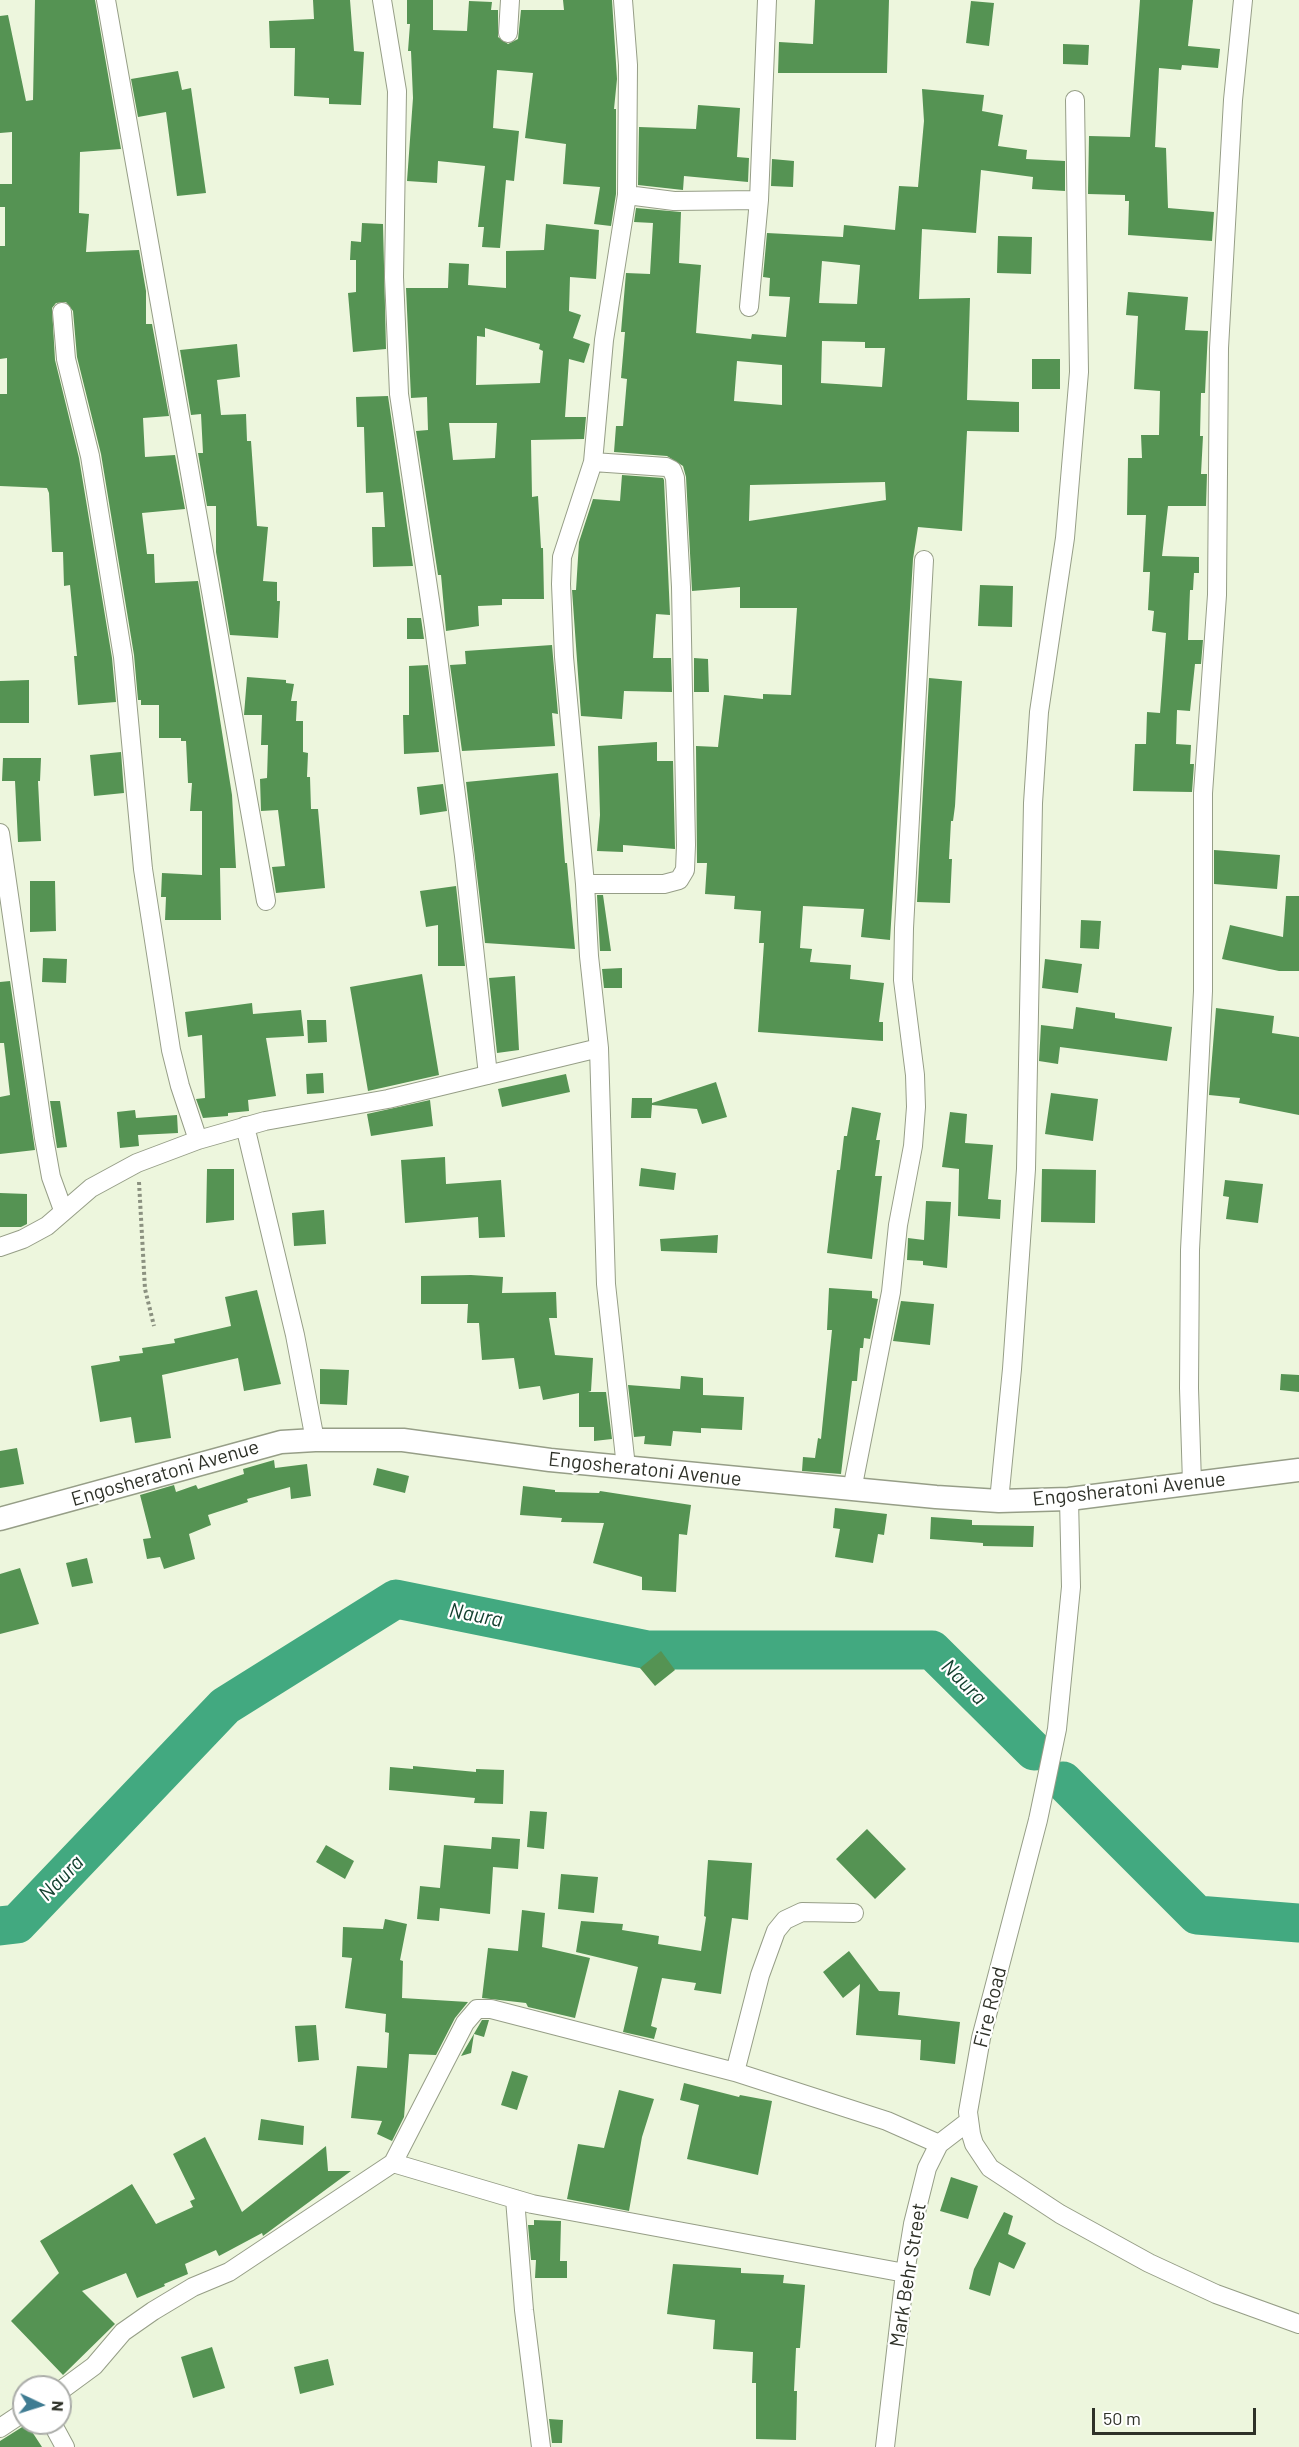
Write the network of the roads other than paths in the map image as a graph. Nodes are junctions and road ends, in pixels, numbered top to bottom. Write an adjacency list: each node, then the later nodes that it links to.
1 (106, 0): 17 (street)
2 (382, 0): 19 (street)
3 (510, 0): 7 (street)
4 (623, 0): 9 (street)
5 (767, 0): 10 (street)
6 (1243, 0): 27 (street)
7 (508, 33)
8 (1075, 100): 30 (street)
9 (627, 195): 10 (street); 13 (street)
10 (759, 200): 11 (street)
11 (748, 307)
12 (62, 312): 21 (street)
13 (593, 462): 16 (street); 16 (street)
14 (924, 560): 28 (street)
15 (0, 833): 22 (street)
16 (585, 884): 18 (street)
17 (266, 900)
18 (599, 1048): 19 (street); 25 (street)
19 (488, 1075): 20 (street)
20 (246, 1126): 21 (street); 24 (street)
21 (198, 1140): 22 (street)
22 (63, 1210): 23 (street)
23 (0, 1246)
24 (315, 1440): 25 (street, Engosheratoni Avenue); 31 (street, Engosheratoni Avenue)
25 (626, 1467): 28 (street, Engosheratoni Avenue)
26 (1299, 1470): 27 (street, Engosheratoni Avenue)
27 (1192, 1483): 29 (street, Engosheratoni Avenue)
28 (852, 1490): 30 (street, Engosheratoni Avenue)
29 (1069, 1498): 30 (street, Engosheratoni Avenue); 34 (street, Fire Road)
30 (999, 1501)
31 (0, 1518)
32 (854, 1913): 33 (street)
33 (735, 2072): 35 (street); 36 (street)
34 (969, 2121): 35 (street, Mark Behr Street); 39 (street, Fire Road)
35 (939, 2144): 38 (street, Mark Behr Street)
36 (393, 2163): 37 (street); 40 (street)
37 (515, 2199): 38 (street); 41 (street)
38 (905, 2273): 42 (street, Mark Behr Street)
39 (1299, 2324)
40 (72, 2382)
41 (542, 2447)
42 (885, 2447)

